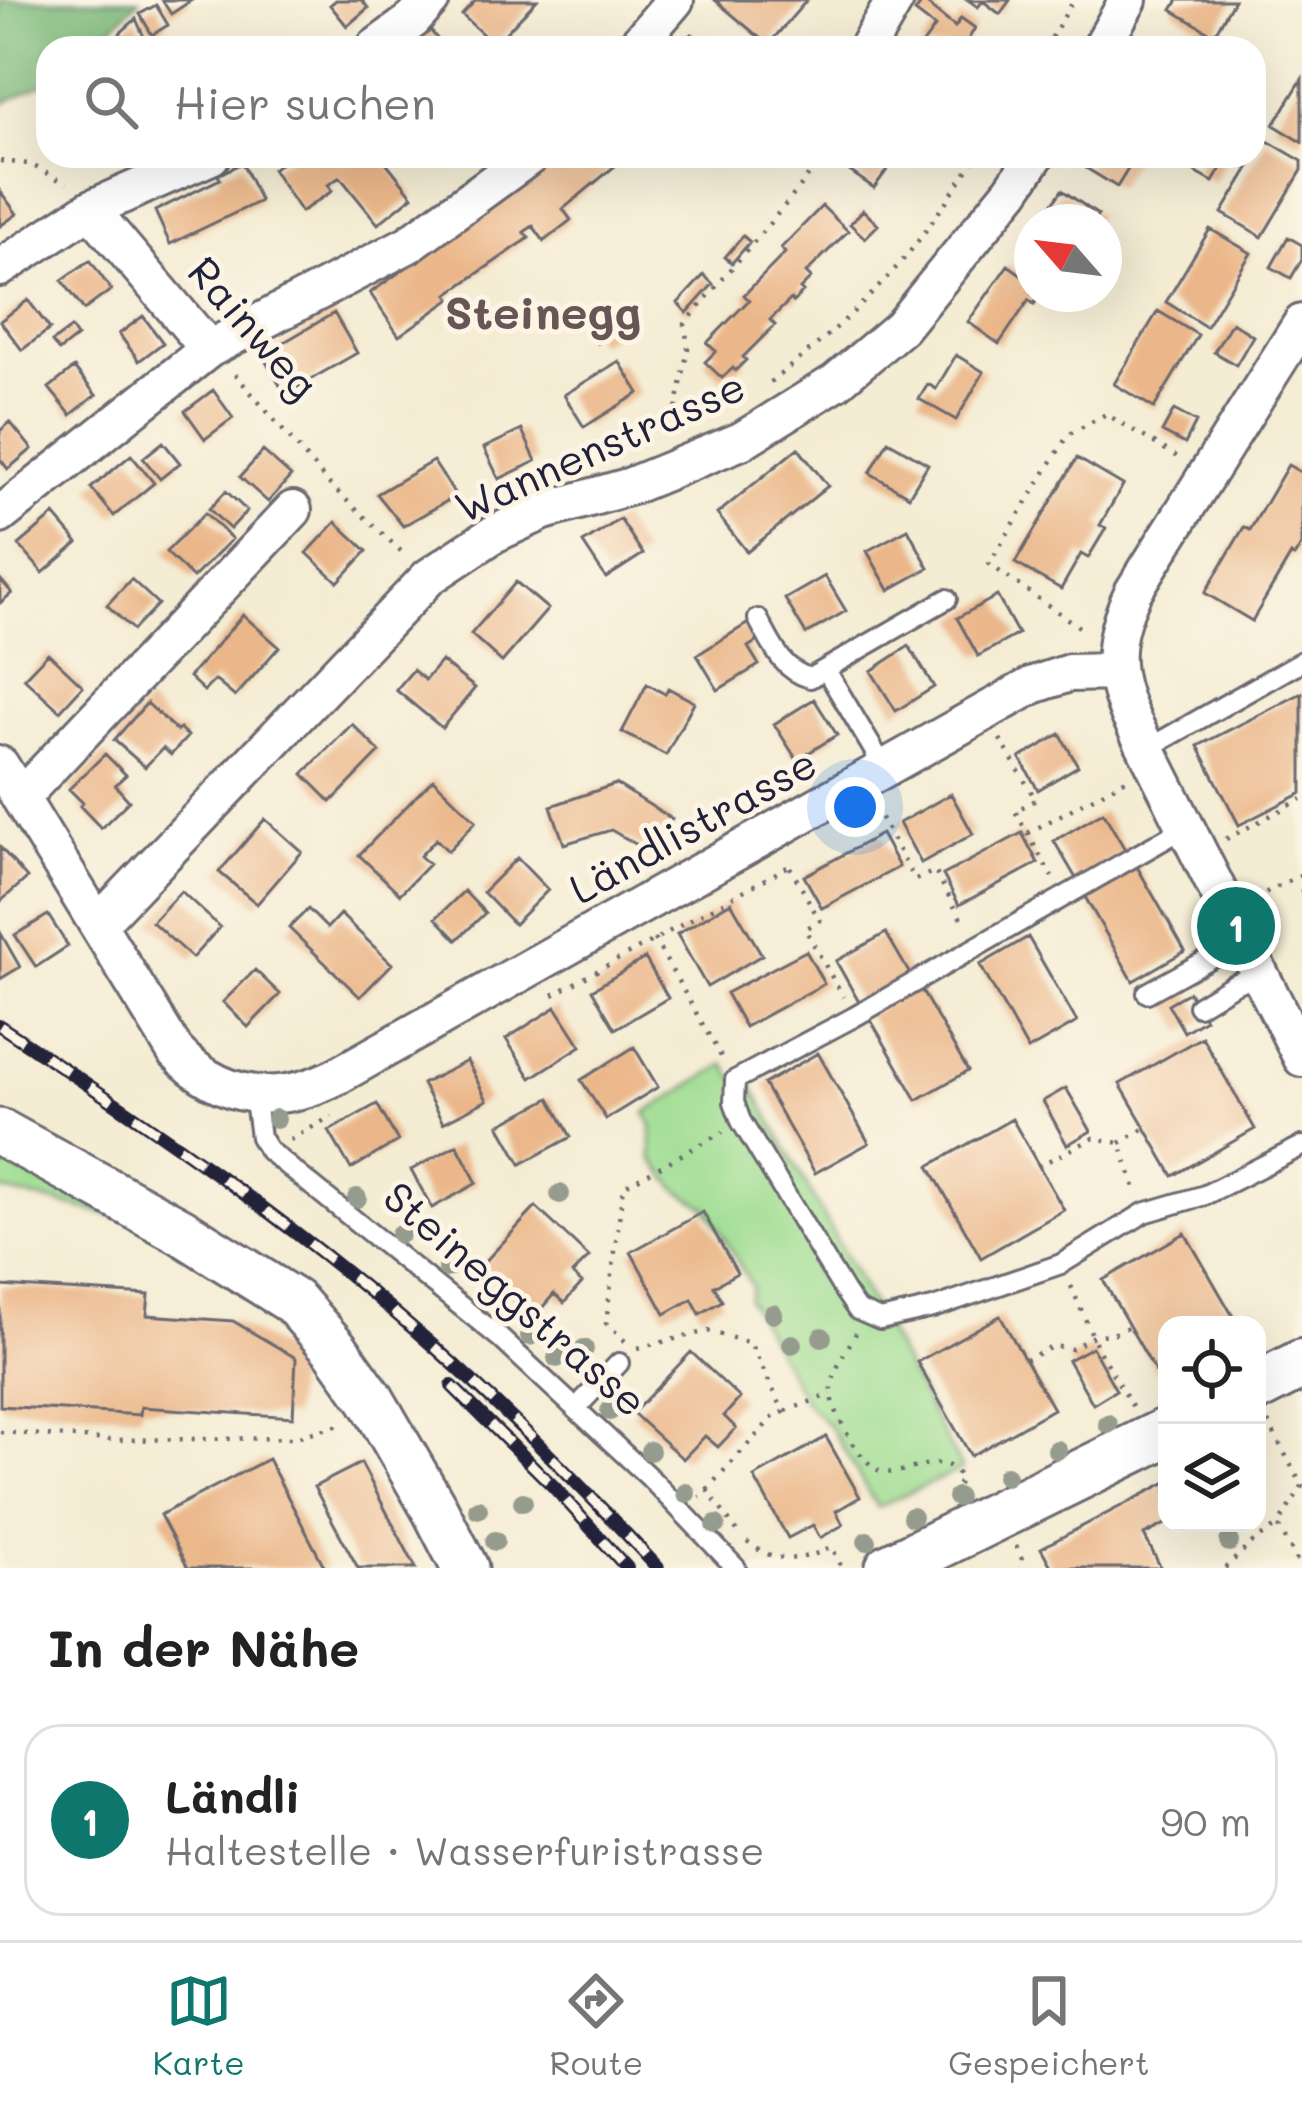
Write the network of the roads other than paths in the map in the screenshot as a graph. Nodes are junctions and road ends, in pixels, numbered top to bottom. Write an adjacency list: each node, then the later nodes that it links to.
1 (431, 0): 5 (street)
2 (675, 0): 6 (street)
3 (895, 0): 7 (street)
4 (1128, 0): 8 (street)
5 (391, 36)
6 (644, 36)
7 (874, 36)
8 (1108, 36)
9 (184, 168): 12 (street)
10 (514, 168): 15 (street)
11 (1027, 168): 28 (street, Wannenstrasse)
12 (90, 209): 13 (street); 15 (street, Rainweg)
13 (0, 268)
14 (1302, 323): 22 (street)
15 (209, 349): 17 (street)
16 (293, 509): 26 (street)
17 (0, 515)
18 (947, 599): 21 (lane)
19 (758, 619): 21 (lane)
20 (1302, 661): 23 (lane)
21 (826, 670): 25 (lane)
22 (1115, 672): 23 (street); 25 (street, Ländlistrasse)
23 (1150, 756): 27 (street)
24 (0, 765): 26 (street)
25 (874, 776): 34 (street, Ländlistrasse)
26 (21, 797): 28 (street)
27 (1193, 840): 29 (street); 36 (lane)
28 (98, 924): 34 (street)
29 (1236, 926): 30 (street); 31 (lane)
30 (1260, 974): 32 (lane); 33 (street)
31 (1147, 993)
32 (1198, 1006)
33 (1302, 1058)
34 (254, 1094): 40 (lane, Steineggstrasse)
35 (0, 1132): 42 (street)
36 (1302, 1146)
37 (619, 1363): 40 (lane)
38 (1302, 1364): 39 (main road)
39 (1266, 1392)
40 (577, 1407): 43 (lane, Steineggstrasse)
41 (1153, 1424): 44 (main road)
42 (466, 1568)
43 (736, 1568)
44 (890, 1568)

